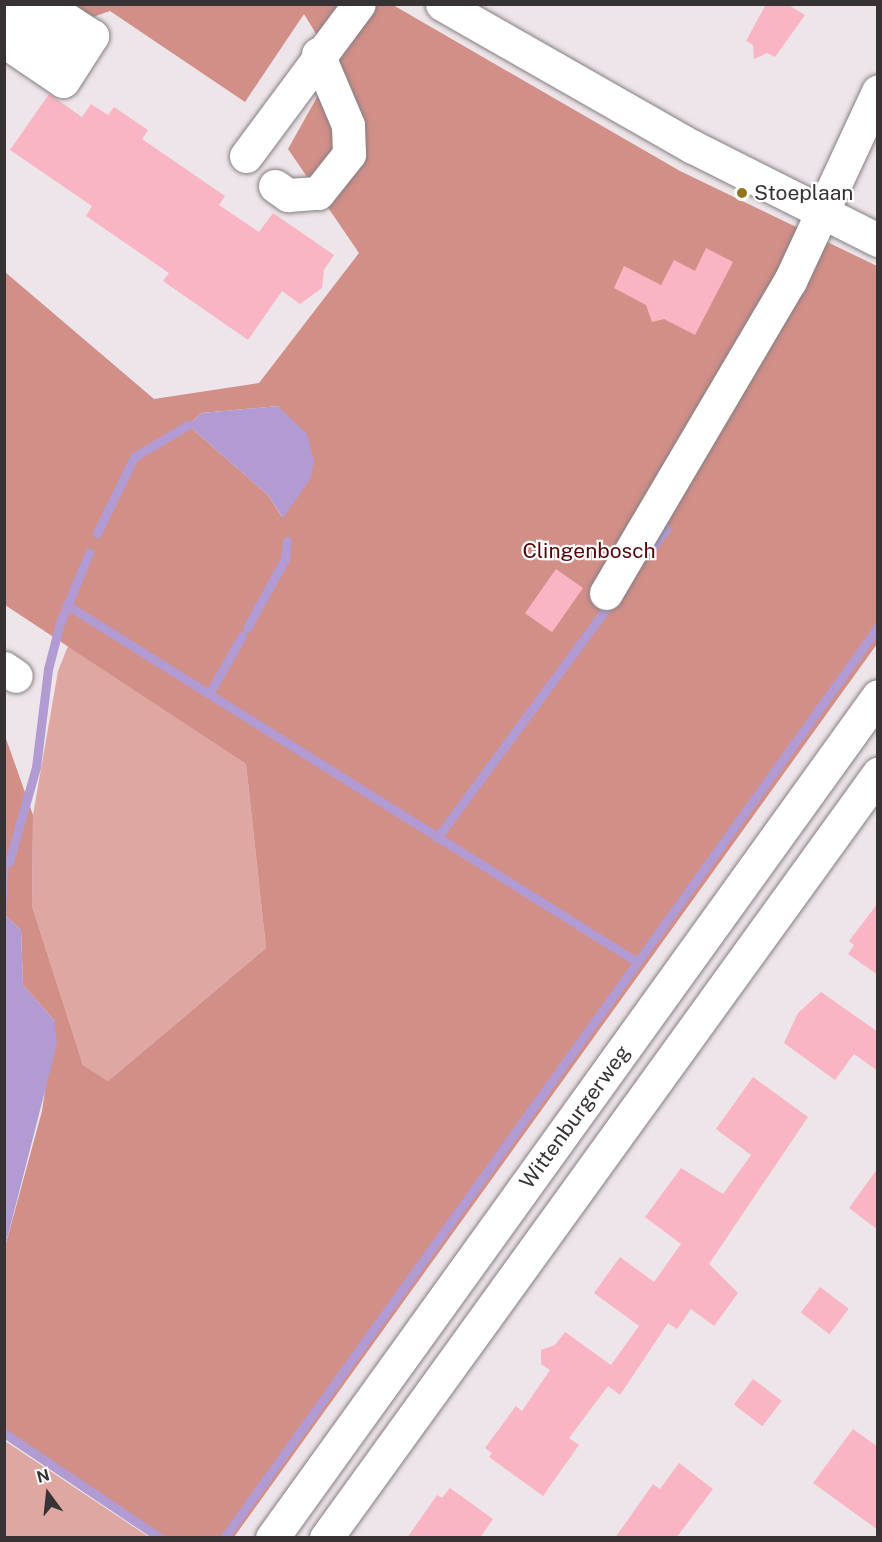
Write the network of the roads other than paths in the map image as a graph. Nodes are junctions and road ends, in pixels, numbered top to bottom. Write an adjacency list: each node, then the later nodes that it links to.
1 (43, 4): 5 (street)
2 (359, 4): 7 (street)
3 (442, 4): 11 (street)
4 (4, 8): 6 (street)
5 (4, 41)
6 (68, 51)
7 (318, 54): 9 (street); 10 (street)
8 (878, 91): 11 (street)
9 (246, 156)
10 (275, 186)
11 (820, 213): 12 (street); 13 (street)
12 (870, 241)
13 (606, 593)
14 (878, 696): 16 (street, Wittenburgerweg)
15 (878, 774): 17 (street)
16 (272, 1538)
17 (326, 1538)

